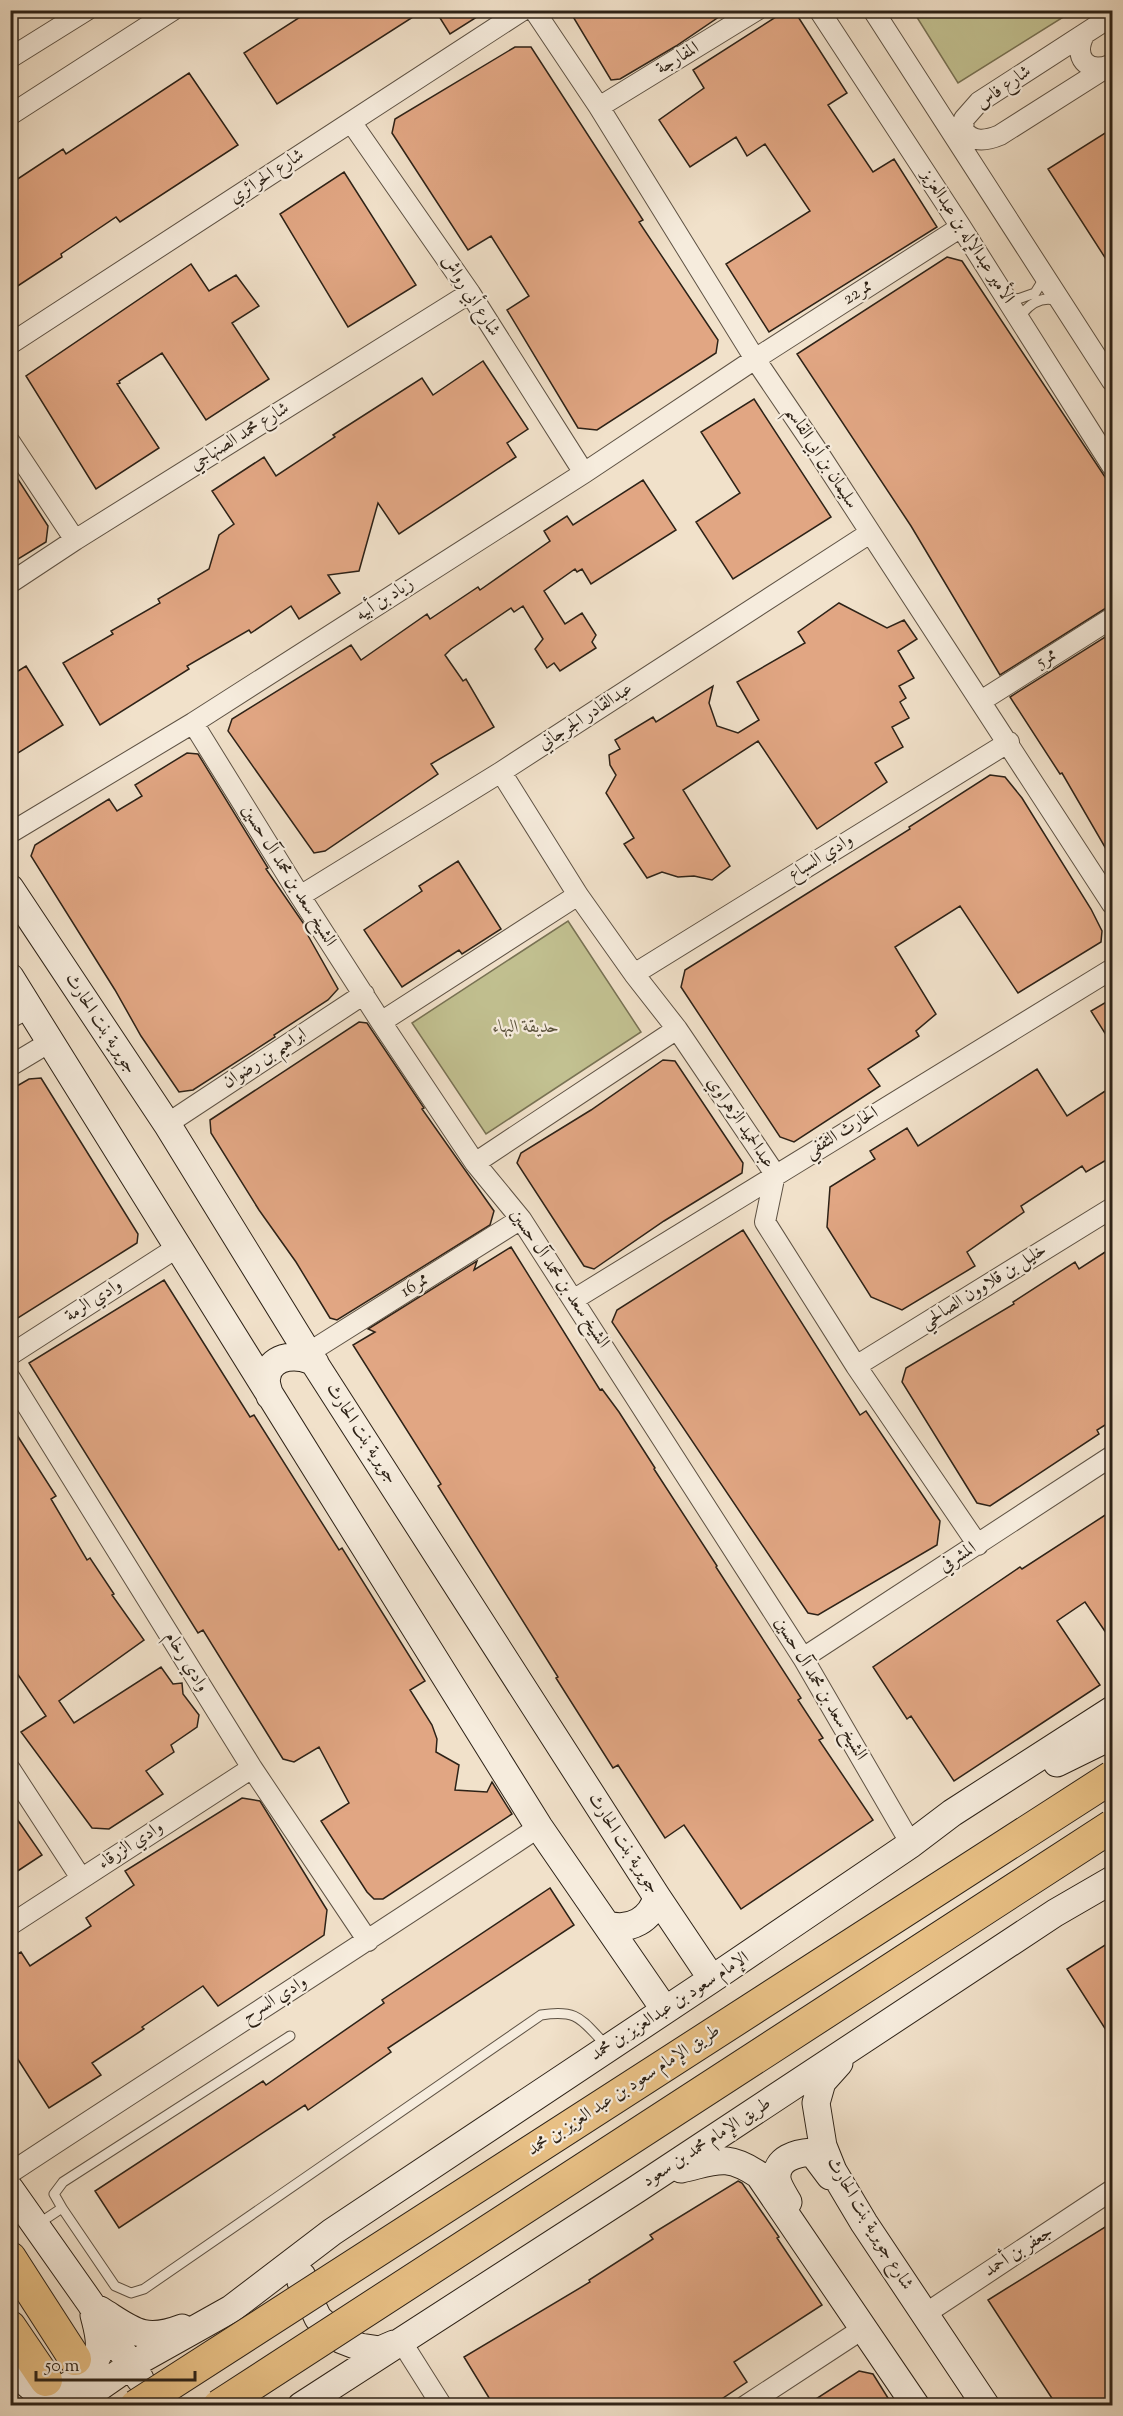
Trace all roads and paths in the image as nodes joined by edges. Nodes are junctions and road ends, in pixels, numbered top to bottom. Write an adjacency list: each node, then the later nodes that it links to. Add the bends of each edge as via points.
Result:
1 (87, 10): 10 (street)
2 (173, 10): 13 (street)
3 (523, 10): 14 (street, شارع الحرائري)
4 (534, 10): 12 (street, سليمان بن أبي القاسم)
5 (757, 10): 12 (street, المفارجة)
6 (819, 10): 15 (street, الأمير عبدالإله بن عبدالعزيز)
7 (873, 10): 16 (street)
8 (1113, 16): 9 (street, شارع فاس)
9 (1084, 35): 11 (street, via 1080,47 1084,62 1099,69); 11 (street, شارع فاس, via 979,102 962,124 966,134 990,140)
10 (10, 58)
11 (1112, 64)
12 (599, 108): 22 (street, سليمان بن أبي القاسم)
13 (10, 115)
14 (351, 122): 17 (street, شارع أبي رواش); 21 (street, شارع الحرائري)
15 (961, 227): 18 (street, الأمير عبدالإله بن عبدالعزيز); 22 (street, ممر22)
16 (1045, 277): 18 (lane, via 1035,293 1018,299); 19 (street)
17 (470, 293): 26 (street, شارع أبي رواش); 28 (street, شارع محمد الصنهاجي)
18 (1004, 296): 20 (street, الأمير عبدالإله بن عبدالعزيز)
19 (1061, 302): 20 (lane, via 1043,299 1035,303 1023,313); 23 (street)
20 (1022, 323): 25 (street, الأمير عبدالإله بن عبدالعزيز)
21 (10, 344)
22 (754, 359): 26 (street, زياد بن أبيه); 27 (street, سليمان بن أبي القاسم)
23 (1113, 381)
24 (10, 442): 28 (street)
25 (1113, 466)
26 (584, 473): 32 (street, زياد بن أبيه)
27 (870, 533): 31 (street, سليمان بن أبي القاسم); 34 (street, عبدالقادر الجرجاني)
28 (75, 540): 29 (street, شارع محمد الصنهاجي)
29 (10, 583)
30 (1113, 618): 31 (street, ممر5)
31 (981, 701): 33 (street, سليمان بن أبي القاسم)
32 (193, 723): 35 (street, زياد بن أبيه); 38 (street, الشيخ سعد بن محمد آل حسين)
33 (1008, 742): 39 (street, سليمان بن أبي القاسم); 41 (street, وادي السباع)
34 (501, 772): 37 (street, عبدالحميد الزهراوي); 38 (street, عبدالقادر الجرجاني)
35 (10, 833)
36 (10, 888): 49 (street, جويرية بنت الحارث)
37 (578, 895): 41 (street, عبدالحميد الزهراوي); 45 (street)
38 (300, 896): 43 (street, الشيخ سعد بن محمد آل حسين)
39 (1113, 904)
40 (1113, 969): 51 (street, الحارث الثقفي)
41 (634, 974): 46 (street, عبدالحميد الزهراوي)
42 (10, 977): 44 (street)
43 (364, 994): 45 (street, الشيخ سعد بن محمد آل حسين); 49 (street, ابراهيم بن رضوان)
44 (20, 1012): 47 (street)
45 (381, 1022): 50 (street, الشيخ سعد بن محمد آل حسين)
46 (677, 1029): 50 (street); 51 (street, عبدالحميد الزهراوي)
47 (50, 1042): 48 (street); 54 (street)
48 (10, 1066)
49 (167, 1124): 56 (street, جويرية بنت الحارث)
50 (475, 1163): 53 (street, الشيخ سعد بن محمد آل حسين)
51 (775, 1174): 55 (street, الحارث الثقفي); 60 (street, عبدالحميد الزهراوي, via 765,1222)
52 (1113, 1208): 60 (street, خليل بن قلاوون الصالحي)
53 (521, 1220): 55 (street, الشيخ سعد بن محمد آل حسين); 59 (street, ممر16)
54 (178, 1247): 57 (street); 58 (street, وادي الرمة)
55 (573, 1300): 65 (street, الشيخ سعد بن محمد آل حسين)
56 (288, 1320): 57 (street, via 282,1343 267,1355 246,1352); 59 (street, جويرية بنت الحارث)
57 (240, 1346): 62 (street)
58 (10, 1355)
59 (312, 1358): 62 (street, via 280,1360 267,1373); 78 (street, جويرية بنت الحارث)
60 (856, 1366): 64 (street, عبدالحميد الزهراوي)
61 (10, 1378): 68 (street, وادي رخام)
62 (270, 1396): 73 (street)
63 (1113, 1456): 64 (street, المشرفي)
64 (978, 1545): 65 (street, المشرفي)
65 (803, 1658): 74 (street, الشيخ سعد بن محمد آل حسين)
66 (1113, 1710): 71 (street, الإمام سعود بن عبدالعزيز بن محمد)
67 (1113, 1736): 71 (street)
68 (252, 1768): 76 (street, وادي الزرقاء); 82 (street, وادي رخام)
69 (10, 1769): 76 (street)
70 (1113, 1777): 111 (main road, طريق الإمام سعود بن عبد العزيز بن محمد, bridge)
71 (952, 1813): 74 (street, الإمام سعود بن عبدالعزيز بن محمد)
72 (1113, 1826): 113 (main road, bridge)
73 (539, 1827): 81 (street); 82 (street, وادي السرح)
74 (911, 1844): 83 (street, الإمام سعود بن عبدالعزيز بن محمد)
75 (1113, 1868): 79 (street)
76 (81, 1878): 80 (street, وادي الزرقاء)
77 (1113, 1880): 79 (street, طريق الإمام محمد بن سعود)
78 (657, 1897): 81 (street, via 654,1908 640,1922 626,1927); 83 (street, جويرية بنت الحارث)
79 (1055, 1913): 86 (street, طريق الإمام محمد بن سعود)
80 (10, 1925)
81 (608, 1925): 84 (street)
82 (368, 1941): 88 (street, وادي السرح)
83 (712, 1979): 84 (street, الإمام سعود بن عبدالعزيز بن محمد)
84 (665, 2010): 87 (street, الإمام سعود بن عبدالعزيز بن محمد)
85 (290, 2036): 92 (lane, via 63,2182 54,2194)
86 (862, 2039): 90 (street, طريق الإمام محمد بن سعود); 93 (street, شارع جويرية بنت الحارث, via 822,2082 816,2103 823,2146 833,2171)
87 (608, 2047): 92 (lane, via 580,2019 564,2012 541,2015 144,2289 131,2293 115,2286); 95 (street, الإمام سعود بن عبدالعزيز بن محمد)
88 (10, 2173)
89 (10, 2189): 94 (street)
90 (637, 2190): 96 (street, via 677,2170 719,2159 741,2163 759,2175); 103 (street, طريق الإمام محمد بن سعود)
91 (1113, 2190): 100 (street, جعفر بن أحمد)
92 (62, 2208): 94 (lane)
93 (864, 2223): 96 (street, via 812,2152 786,2159 778,2169 777,2181); 100 (street, شارع جويرية بنت الحارث)
94 (36, 2225): 98 (street)
95 (332, 2232): 99 (street, الإمام سعود بن عبدالعزيز بن محمد); 103 (street, via 306,2258 301,2282 318,2318 342,2340 360,2347 380,2350)
96 (812, 2251): 102 (street)
97 (10, 2258): 104 (main road)
98 (91, 2304): 99 (street, الإمام سعود بن عبدالعزيز بن محمد, via 142,2334 162,2336); 105 (street); 106 (street, via 99,2352 93,2366 74,2382 51,2394 36,2391)
99 (231, 2309): 105 (street, الإمام سعود بن عبدالعزيز بن محمد)
100 (925, 2314): 118 (street, شارع جويرية بنت الحارث)
101 (10, 2327): 108 (main road)
102 (864, 2328): 116 (street); 117 (street)
103 (401, 2341): 114 (street, طريق الإمام محمد بن سعود); 115 (street)
104 (75, 2359)
105 (131, 2365): 110 (street, الإمام سعود بن عبدالعزيز بن محمد); 112 (street)
106 (10, 2366)
107 (10, 2380): 109 (street)
108 (46, 2380)
109 (27, 2406)
110 (72, 2406)
111 (136, 2406)
112 (158, 2406)
113 (219, 2406)
114 (301, 2406)
115 (442, 2406)
116 (745, 2406)
117 (916, 2406)
118 (986, 2406)

